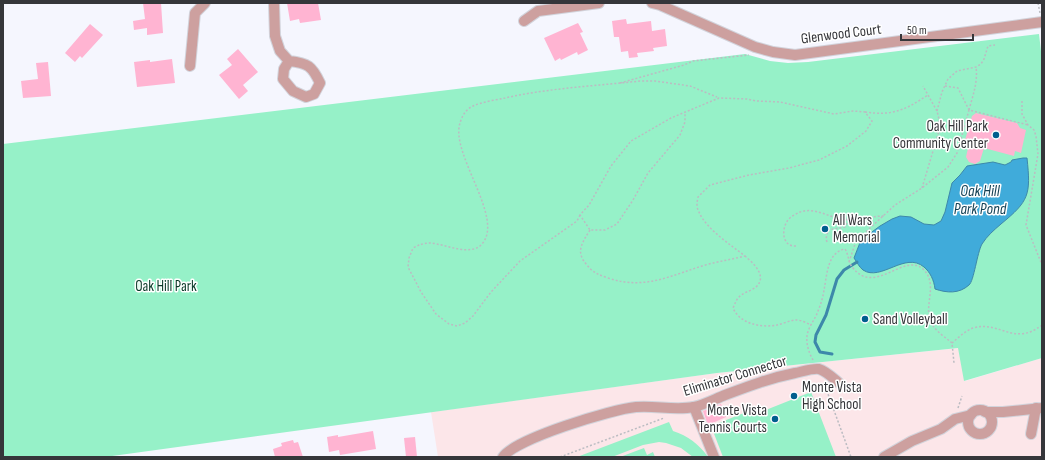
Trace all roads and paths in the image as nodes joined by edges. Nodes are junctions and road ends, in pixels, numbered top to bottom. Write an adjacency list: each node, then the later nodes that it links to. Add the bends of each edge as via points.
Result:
1 (205, 3): 10 (street, via 195,13)
2 (274, 3): 9 (street, via 275,36 280,51)
3 (598, 3): 5 (street, via 538,11)
4 (652, 3): 8 (street, Glenwood Court)
5 (524, 20)
6 (1042, 22): 8 (street, Glenwood Court, via 795,55)
7 (995, 45): 11 (path, via 988,46 984,59)
8 (755, 47): 12 (path, via 750,55 693,61)
9 (289, 61)
10 (190, 66)
11 (976, 67): 14 (path, via 957,71 948,79); 18 (path, via 977,77)
12 (615, 84): 16 (path, via 640,81 673,83 690,86); 24 (path, via 525,94 472,106 460,124 459,135 461,148 488,221 486,236 482,244 468,250 431,243 422,244 413,248 408,267 436,314 449,324 457,326 473,316 520,261 577,221)
13 (923, 86): 15 (path)
14 (945, 86): 18 (path, via 958,88); 19 (path)
15 (928, 94): 19 (path); 20 (path, via 909,107 895,112)
16 (719, 98): 20 (path, via 780,102 834,114); 21 (path)
17 (1022, 102): 22 (path, via 1022,114)
18 (969, 110): 22 (path); 23 (path, via 957,153 948,167)
19 (937, 111): 23 (path, via 939,130)
20 (865, 112): 30 (path, via 872,121 866,131 847,146 819,160 710,185 698,197 699,213 706,224)
21 (685, 113): 24 (path, via 671,118 631,141 611,166 589,205); 27 (path, via 680,135 648,173 617,224 605,230)
22 (1028, 125): 32 (path, via 1034,130 1038,154 1026,225)
23 (922, 188): 25 (path)
24 (580, 215): 27 (path)
25 (884, 216): 26 (path); 31 (path, via 856,241)
26 (848, 220): 28 (path, via 845,227 828,230); 29 (path, via 809,210 800,212 792,216 784,228 787,244)
27 (590, 230): 30 (path, via 580,249 582,260 599,275 620,282 654,282 709,264)
28 (827, 242)
29 (796, 246)
30 (745, 256): 33 (path, via 760,273 760,281 738,298 733,308 736,314 760,326 797,320)
31 (849, 262): 33 (path, via 845,249 835,254 829,266 818,312); 35 (path, via 859,275 866,278 879,277 904,267 914,266 923,269 930,286 930,321)
32 (1042, 265)
33 (811, 325): 37 (path, via 806,338 809,352)
34 (1042, 325): 35 (path, via 1035,331 1025,334 986,327 973,328)
35 (952, 343): 36 (path)
36 (954, 363)
37 (819, 369): 38 (street); 40 (street, Eliminator Connector, via 768,379); 54 (path)
38 (839, 382)
39 (962, 396): 42 (path)
40 (694, 407): 51 (street, Eliminator Connector, via 638,407 610,411 533,438); 53 (street)
41 (1039, 408): 44 (street); 50 (street)
42 (957, 412)
43 (985, 412): 44 (street); 45 (street, via 977,411); 47 (street, via 991,417)
44 (1002, 412): 47 (street)
45 (971, 415): 48 (street, via 955,419); 49 (street)
46 (670, 416): 52 (path)
47 (992, 423): 49 (street, via 987,432 981,434)
48 (948, 424): 49 (street); 55 (street)
49 (969, 427)
50 (1031, 434)
51 (503, 457)
52 (560, 457)
53 (714, 457)
54 (851, 457)
55 (884, 457)

